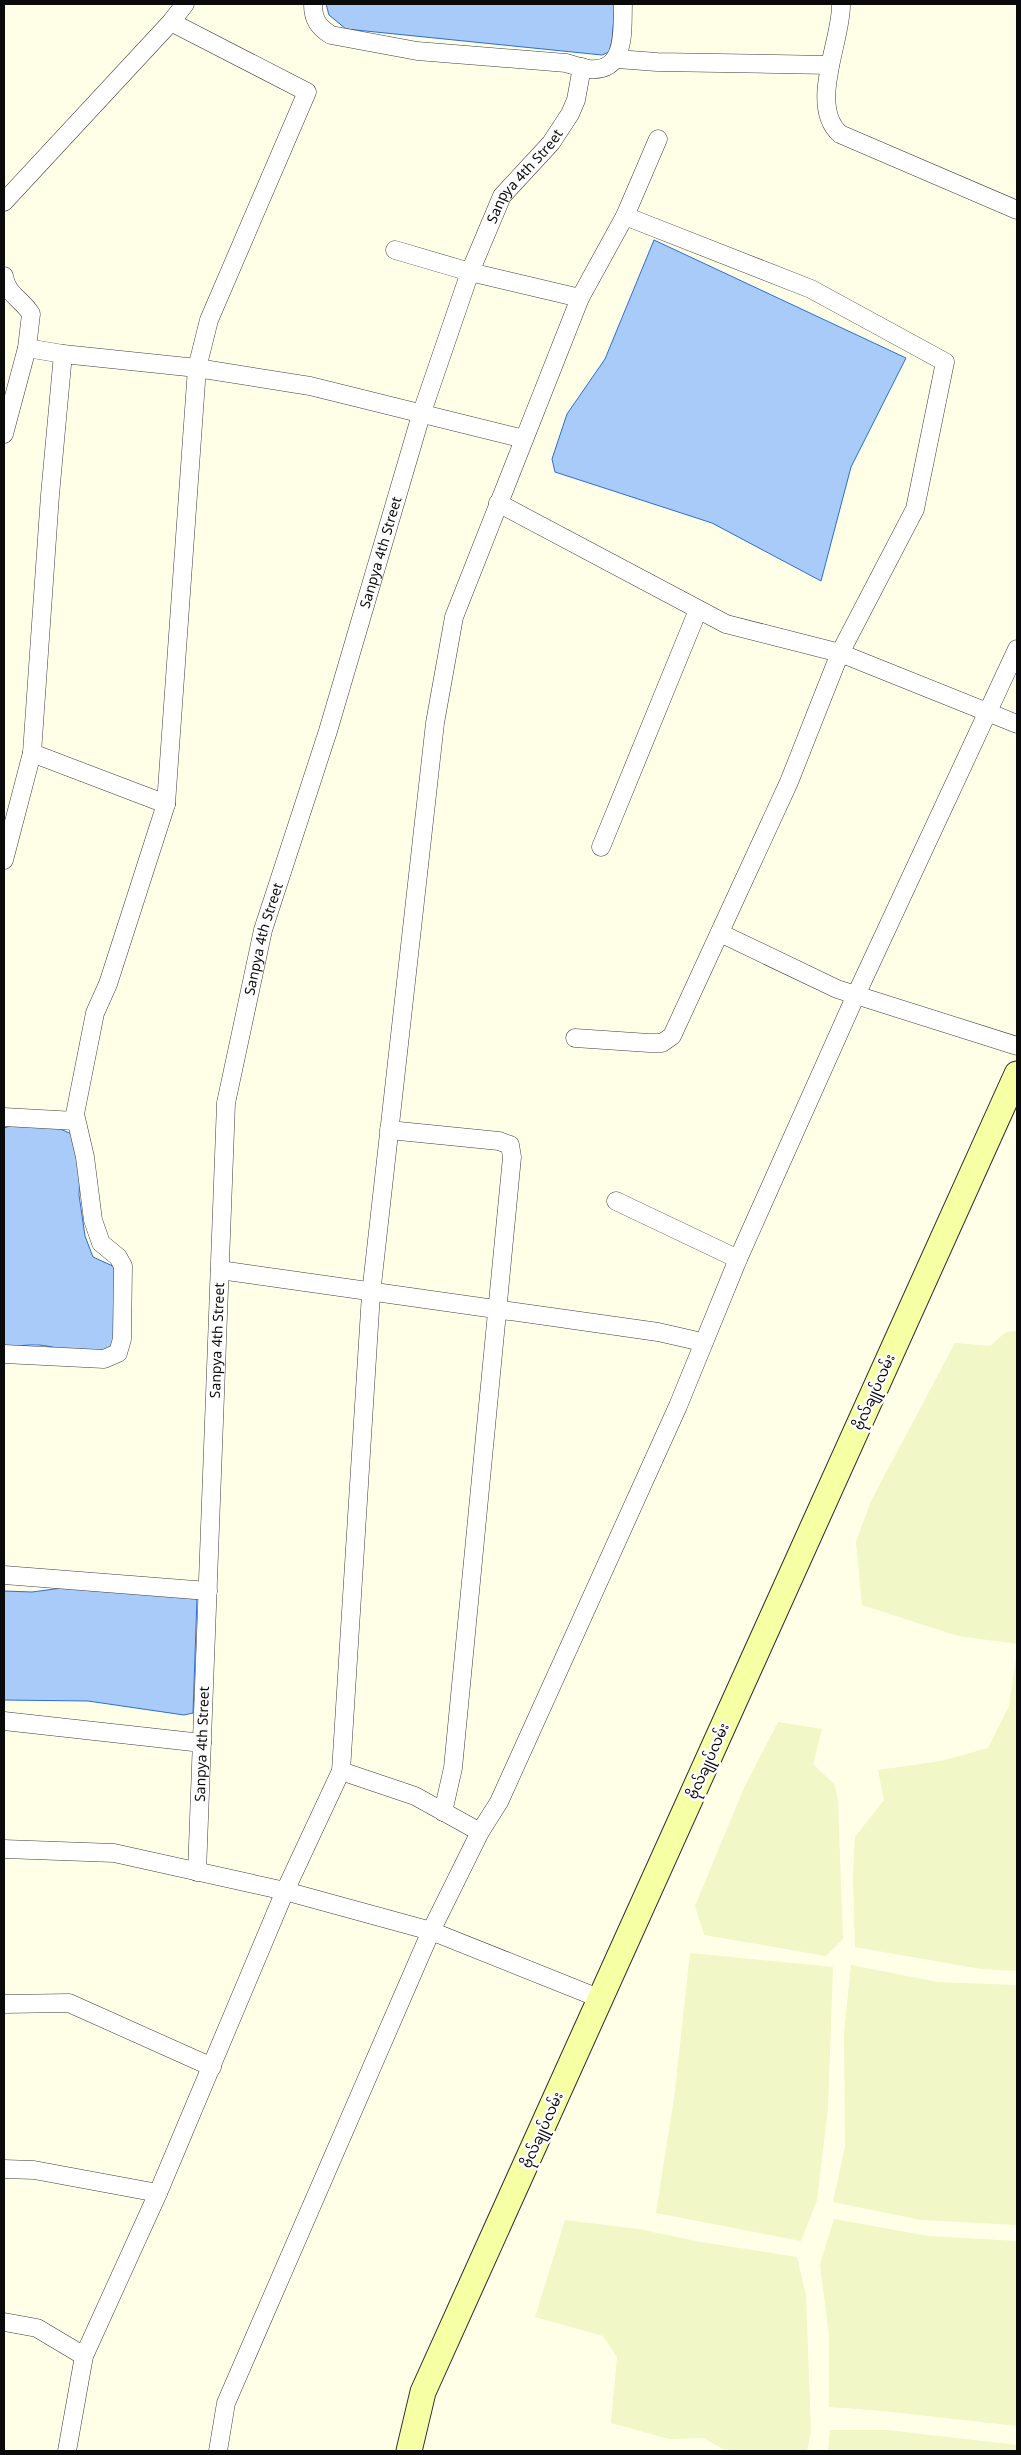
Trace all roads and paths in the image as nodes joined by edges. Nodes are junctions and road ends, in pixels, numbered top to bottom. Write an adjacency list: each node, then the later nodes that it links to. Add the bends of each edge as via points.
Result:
1 (185, 4): 5 (street)
2 (313, 4): 8 (street, via 316,21 331,35 417,51 537,60)
3 (623, 4): 6 (street)
4 (841, 4): 7 (street)
5 (171, 22): 10 (street); 19 (street, via 306,92 209,320)
6 (617, 59): 7 (street, via 665,63); 8 (street, via 610,65)
7 (830, 65): 11 (street, via 827,109 832,126 840,134)
8 (582, 67): 14 (street, Sanpya 4th Street, via 570,114 560,132 502,196)
9 (658, 139): 12 (street)
10 (4, 202)
11 (1017, 210)
12 (625, 216): 16 (street); 26 (street, via 811,289 945,362 915,509)
13 (395, 250): 14 (street)
14 (470, 272): 16 (street); 20 (street, Sanpya 4th Street)
15 (4, 276): 17 (street, via 5,286 31,314)
16 (580, 298): 22 (street)
17 (27, 348): 18 (street); 21 (street)
18 (63, 354): 19 (street); 29 (street)
19 (197, 368): 20 (street, via 310,386); 30 (street)
20 (421, 415): 22 (street); 43 (street, Sanpya 4th Street, via 331,722 263,930 226,1103)
21 (4, 434)
22 (524, 439): 23 (street)
23 (498, 503): 24 (street); 40 (street, via 454,617 435,723)
24 (698, 610): 26 (street, via 726,624); 31 (street)
25 (1017, 649): 27 (street)
26 (840, 653): 27 (street); 33 (street, via 790,782)
27 (989, 712): 28 (street); 34 (street)
28 (1017, 724)
29 (32, 753): 30 (street); 32 (street)
30 (166, 804): 39 (street, via 117,958 95,1014)
31 (601, 847)
32 (4, 860)
33 (720, 932): 34 (street, via 837,989); 35 (street, via 672,1036 662,1043)
34 (856, 995): 36 (street); 42 (street)
35 (575, 1038)
36 (1017, 1046)
37 (1017, 1074): 59 (street, ဗိုလ်ချုပ်လမ်း)
38 (4, 1117): 39 (street)
39 (76, 1121): 47 (street, via 85,1157 93,1220 101,1243 124,1266 122,1339 118,1353 104,1359)
40 (389, 1130): 44 (street); 45 (street, via 499,1141 510,1145 512,1157)
41 (616, 1201): 42 (street)
42 (738, 1259): 46 (street)
43 (220, 1270): 44 (street); 49 (street, Sanpya 4th Street)
44 (372, 1290): 45 (street); 52 (street)
45 (498, 1308): 46 (street, via 658,1332); 53 (street, via 453,1768)
46 (702, 1342): 54 (street, via 678,1406 512,1775)
47 (4, 1354)
48 (4, 1575): 49 (street)
49 (208, 1591): 51 (street, Sanpya 4th Street)
50 (4, 1721): 51 (street)
51 (202, 1743): 56 (street, Sanpya 4th Street)
52 (340, 1771): 53 (street, via 415,1796); 57 (street)
53 (443, 1812): 54 (street)
54 (480, 1832): 58 (street)
55 (4, 1848): 56 (street, via 114,1853)
56 (197, 1872): 57 (street)
57 (286, 1891): 58 (street); 61 (street)
58 (431, 1931): 59 (street); 67 (street, via 226,2403)
59 (601, 1999): 68 (street, ဗိုလ်ချုပ်လမ်း, via 424,2392)
60 (4, 2004): 61 (street, via 69,2003)
61 (212, 2067): 63 (street)
62 (4, 2169): 63 (street, via 34,2170)
63 (158, 2193): 65 (street)
64 (4, 2322): 65 (street, via 37,2328)
65 (84, 2356): 66 (street)
66 (67, 2451)
67 (218, 2451)
68 (409, 2451)

